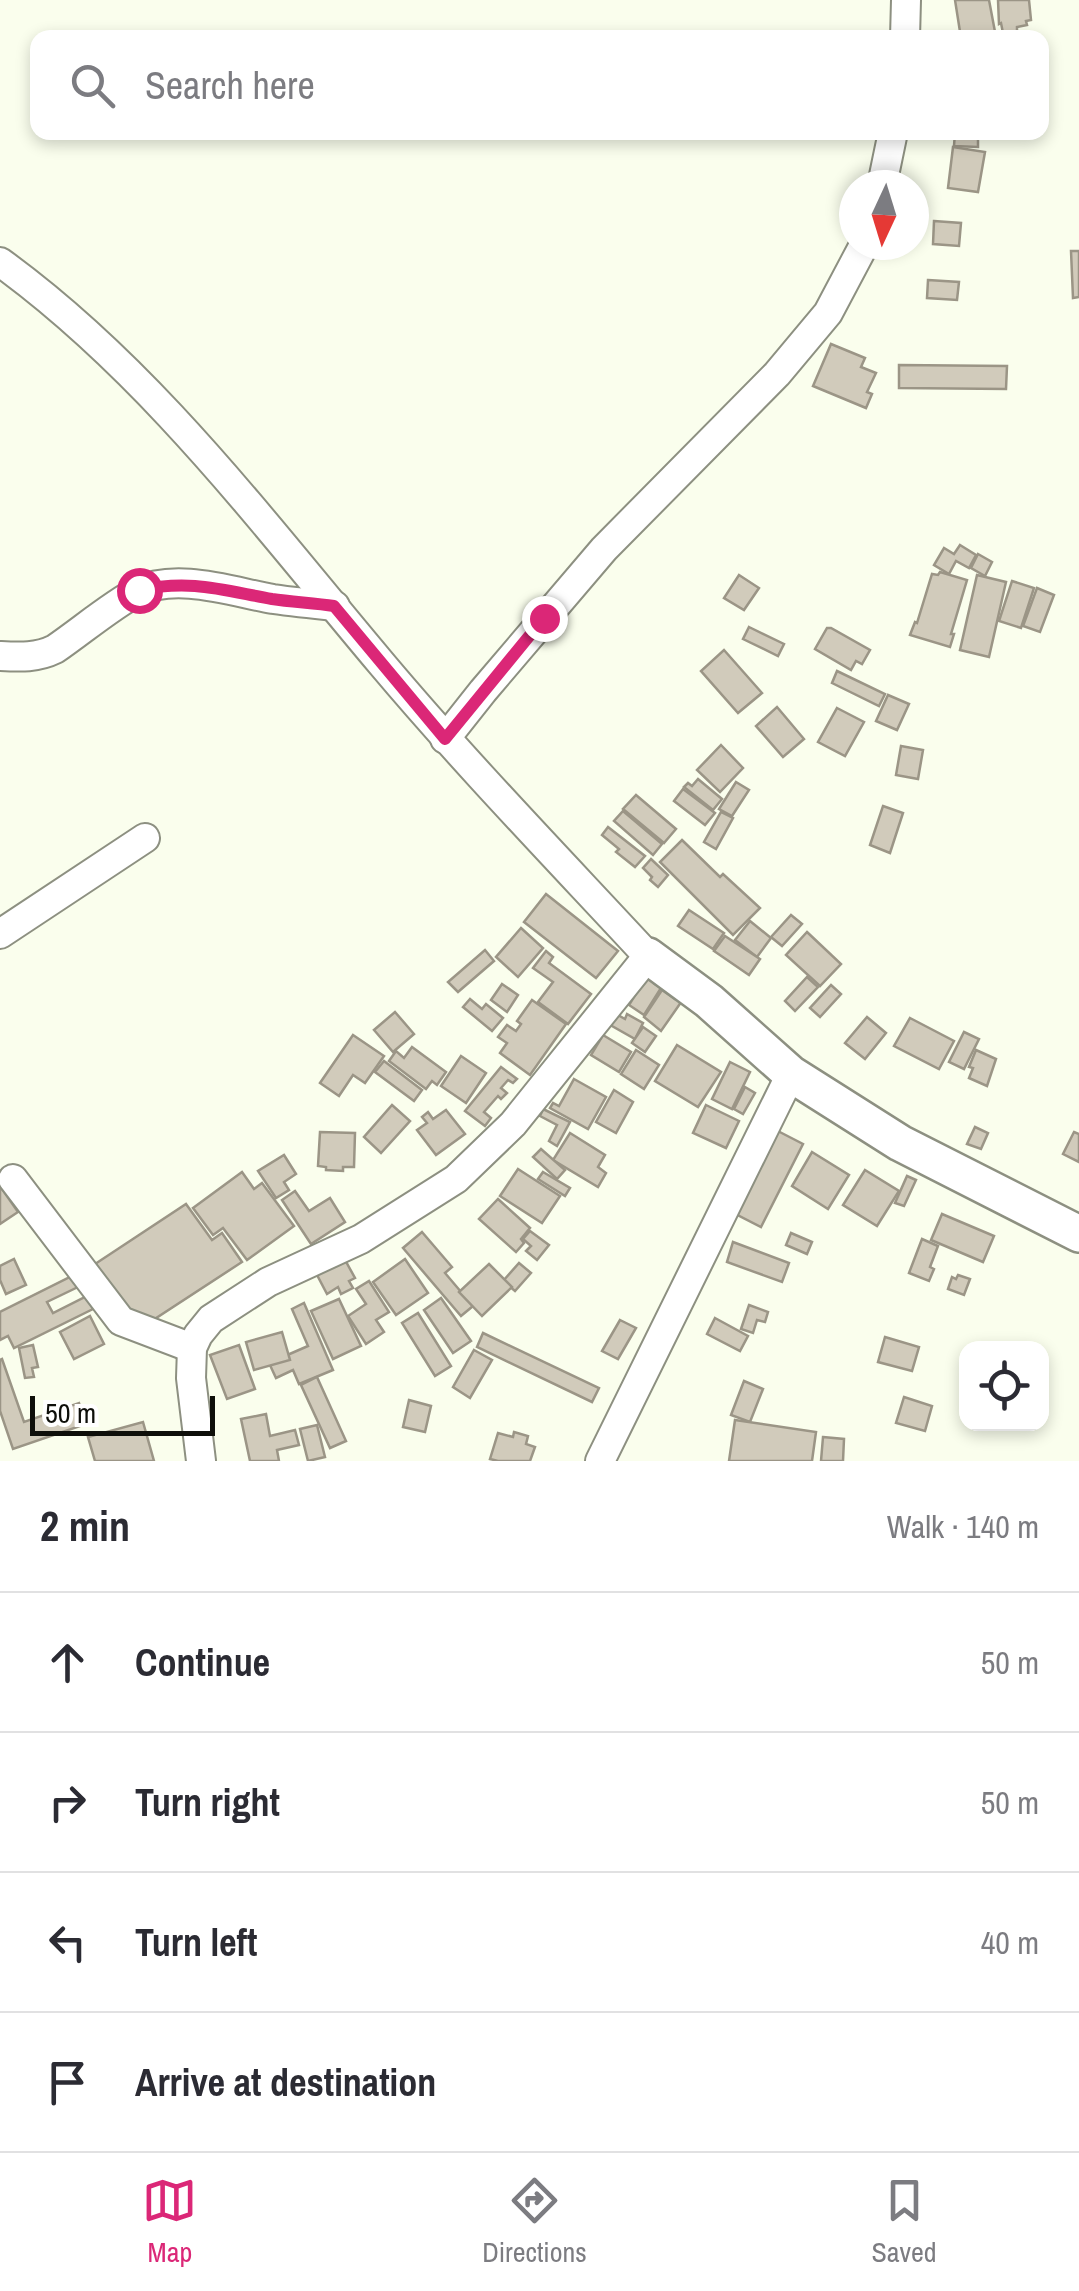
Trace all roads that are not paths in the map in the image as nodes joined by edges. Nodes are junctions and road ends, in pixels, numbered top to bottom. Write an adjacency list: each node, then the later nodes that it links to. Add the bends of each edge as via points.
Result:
1 (906, 0): 2 (street)
2 (905, 30)
3 (892, 140): 4 (street)
4 (885, 170)
5 (856, 260): 9 (street, via 828,313 790,359 604,549)
6 (0, 262): 7 (street, via 132,374)
7 (334, 606): 8 (street, via 162,585 139,590 43,655); 9 (street)
8 (0, 656)
9 (445, 739): 12 (street)
10 (145, 838): 11 (street)
11 (0, 934)
12 (648, 956): 13 (street); 16 (street, via 512,1124 456,1179 361,1239 268,1282 210,1319)
13 (791, 1074): 15 (street, via 900,1142); 18 (street)
14 (13, 1179): 16 (street, via 121,1322)
15 (1079, 1234)
16 (192, 1348): 17 (street)
17 (201, 1461)
18 (600, 1461)

